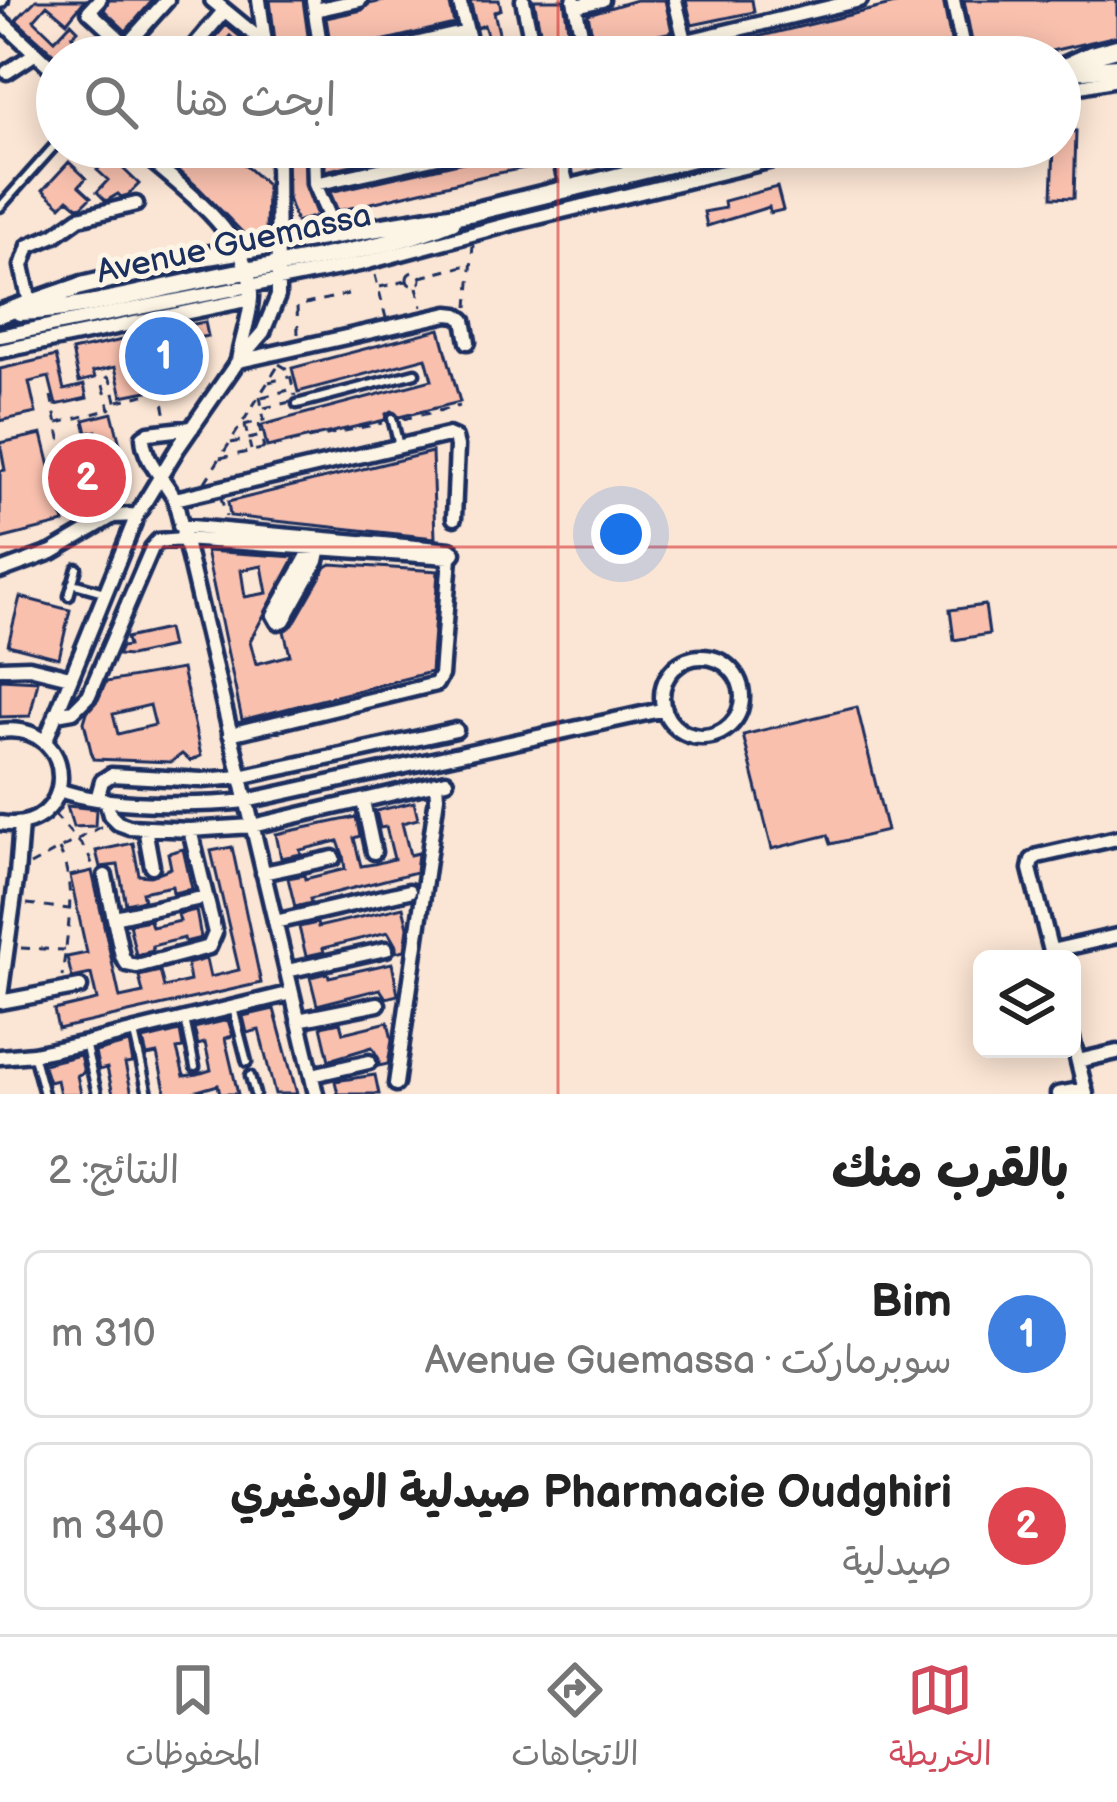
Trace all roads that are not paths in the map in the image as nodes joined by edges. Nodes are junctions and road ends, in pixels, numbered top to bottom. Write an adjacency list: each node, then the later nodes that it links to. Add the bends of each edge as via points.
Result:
1 (99, 0): 18 (street, via 89,11)
2 (167, 0): 19 (street)
3 (212, 0): 15 (street)
4 (259, 0): 22 (street)
5 (360, 0): 13 (street)
6 (460, 0): 17 (street)
7 (523, 0): 26 (street)
8 (602, 0): 12 (street)
9 (675, 0): 28 (street)
10 (860, 0): 14 (street)
11 (952, 0): 30 (street)
12 (575, 3): 27 (street)
13 (314, 5): 23 (street)
14 (814, 6): 29 (street)
15 (224, 10): 20 (street); 21 (street)
16 (0, 20): 32 (street)
17 (467, 32): 24 (street); 25 (street)
18 (115, 36)
19 (135, 36)
20 (202, 36)
21 (251, 36)
22 (265, 36)
23 (319, 36)
24 (450, 36)
25 (468, 36)
26 (531, 36)
27 (582, 36)
28 (684, 36)
29 (727, 36)
30 (960, 36)
31 (1117, 49): 33 (main road)
32 (36, 53): 36 (street)
33 (1081, 60)
34 (1117, 67): 35 (main road)
35 (1081, 70)
36 (7, 72)
37 (1117, 79): 38 (street)
38 (1081, 86)
39 (36, 166): 49 (lane)
40 (159, 168): 54 (street)
41 (277, 168): 53 (street)
42 (315, 168): 47 (street)
43 (388, 168): 47 (street)
44 (562, 168): 48 (street)
45 (645, 168): 48 (main road, Avenue Guemassa)
46 (740, 168): 55 (street, via 372,261)
47 (315, 184): 52 (street)
48 (568, 189): 51 (main road, Avenue Guemassa)
49 (1, 204)
50 (136, 204): 57 (street, via 80,218 29,245 22,266)
51 (474, 212): 52 (main road, Avenue Guemassa); 55 (main road, Avenue Guemassa)
52 (337, 236): 53 (main road, Avenue Guemassa)
53 (279, 244): 54 (main road, Avenue Guemassa); 55 (street)
54 (239, 250): 56 (street); 57 (main road, Avenue Guemassa)
55 (279, 274): 56 (main road, Avenue Guemassa); 62 (street, via 262,332)
56 (249, 286): 58 (main road, Avenue Guemassa); 59 (street); 61 (street); 62 (street)
57 (30, 303): 58 (main road, Avenue Guemassa)
58 (1, 314)
59 (0, 336)
60 (467, 341): 62 (street, via 464,320 452,314)
61 (0, 351)
62 (238, 361): 68 (street)
63 (415, 373): 64 (lane)
64 (383, 381): 65 (lane); 66 (lane)
65 (386, 392)
66 (297, 402)
67 (392, 420): 69 (lane)
68 (192, 428): 70 (street); 70 (street, via 146,434)
69 (398, 446): 71 (street); 73 (street, via 455,438)
70 (158, 478): 71 (street); 72 (street)
71 (175, 499): 74 (street)
72 (137, 515): 77 (street, via 113,516); 79 (street)
73 (454, 518)
74 (182, 532): 75 (street); 75 (street, via 230,530); 84 (street, via 154,544 89,695); 87 (street)
75 (315, 544): 75 (street, via 274,615 276,621 317,562); 87 (street, via 450,557 441,675 436,684)
76 (77, 568): 78 (lane)
77 (0, 571)
78 (72, 583): 79 (lane); 80 (lane)
79 (104, 592): 82 (street)
80 (69, 596)
81 (0, 668): 82 (street)
82 (70, 677): 84 (street)
83 (664, 710): 83 (street, via 686,733 718,733 739,712 739,682 719,661 685,661 666,680); 93 (street)
84 (56, 715): 88 (street)
85 (455, 730): 89 (street)
86 (0, 731): 88 (street)
87 (230, 734): 89 (street)
88 (45, 742): 90 (street, via 59,764)
89 (240, 777): 91 (street, via 111,775 102,781); 93 (street)
90 (59, 790): 91 (street); 95 (street, via 49,808)
91 (102, 800): 93 (street); 97 (street, via 113,820)
92 (363, 800): 96 (street); 100 (street); 135 (street, via 441,782)
93 (246, 801): 96 (street)
94 (0, 823): 95 (street)
95 (21, 824): 104 (street)
96 (252, 826): 98 (street); 105 (street)
97 (145, 828): 98 (street); 102 (street)
98 (190, 830): 108 (street)
99 (1117, 838): 113 (street, via 1032,860)
100 (374, 852)
101 (333, 858): 105 (street)
102 (152, 866)
103 (0, 872): 104 (street)
104 (17, 873): 118 (street)
105 (263, 873): 110 (street)
106 (106, 876): 109 (street)
107 (409, 891): 110 (street)
108 (206, 897): 109 (street); 109 (street, via 215,933 209,947 136,966 122,956)
109 (114, 916)
110 (275, 922): 115 (street)
111 (1117, 936): 114 (street)
112 (386, 949): 115 (street)
113 (1051, 950)
114 (1069, 950)
115 (287, 971): 117 (street)
116 (80, 987): 118 (street)
117 (292, 993): 120 (street); 122 (street)
118 (0, 999)
119 (378, 1004): 122 (street)
120 (233, 1008): 121 (street); 130 (lane)
121 (185, 1019): 123 (street); 132 (lane)
122 (298, 1020): 133 (street)
123 (133, 1032): 124 (street); 139 (lane)
124 (86, 1043): 126 (street); 138 (lane)
125 (1117, 1052): 129 (street)
126 (34, 1054): 127 (street); 137 (lane)
127 (0, 1057)
128 (1077, 1058): 129 (street)
129 (1078, 1061): 136 (street)
130 (247, 1062)
131 (369, 1062): 133 (street)
132 (195, 1066)
133 (311, 1075): 141 (street)
134 (250, 1076): 140 (lane)
135 (396, 1084)
136 (1085, 1091): 142 (street)
137 (44, 1094)
138 (97, 1094)
139 (148, 1094)
140 (255, 1094)
141 (316, 1094)
142 (1058, 1094)

